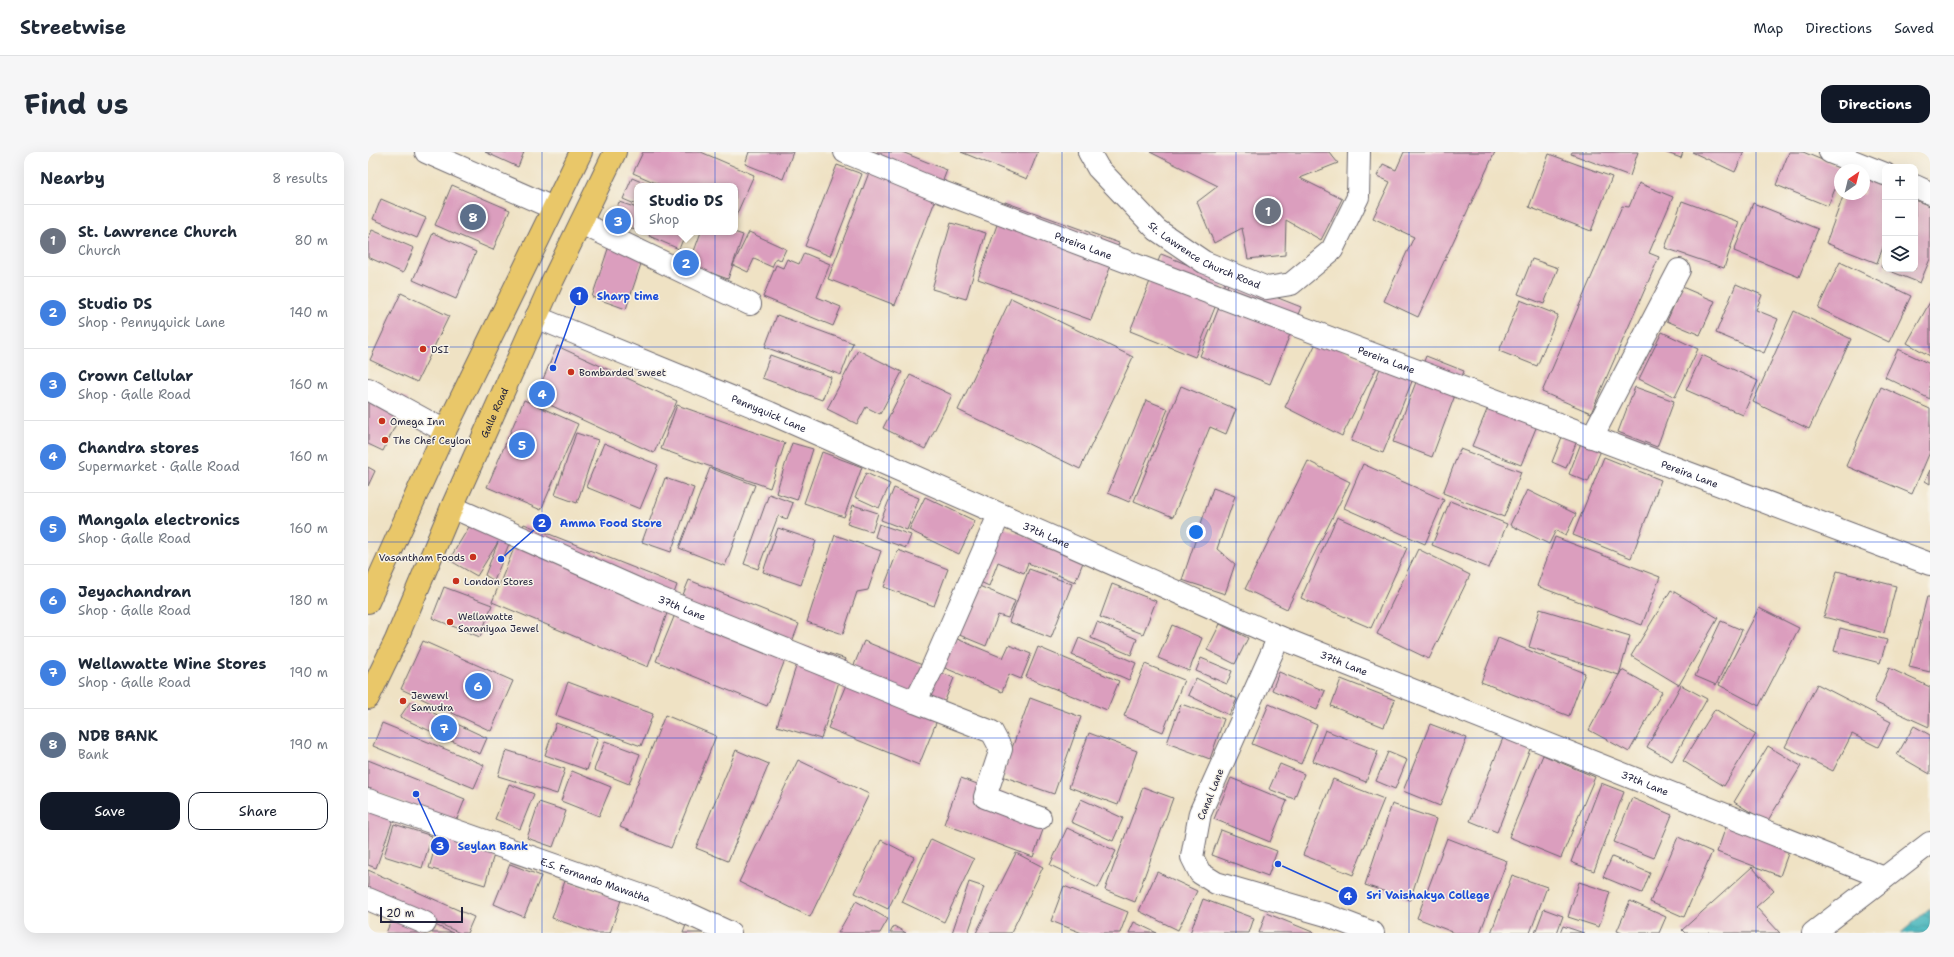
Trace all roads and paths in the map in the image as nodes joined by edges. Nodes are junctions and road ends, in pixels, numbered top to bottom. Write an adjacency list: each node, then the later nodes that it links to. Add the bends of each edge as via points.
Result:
1 (426, 152): 11 (street)
2 (581, 152): 11 (highway)
3 (615, 152): 12 (highway, Galle Road)
4 (845, 152): 18 (street, Pereira Lane)
5 (1089, 152): 6 (street, St. Lawrence Church Road, via 1098,168 1157,230 1204,262 1267,288 1291,284 1332,250 1358,197)
6 (1359, 152)
7 (1830, 152): 8 (street)
8 (1882, 173)
9 (1918, 187): 10 (street)
10 (1930, 192)
11 (553, 208): 17 (highway)
12 (581, 223): 14 (street); 15 (highway, Galle Road)
13 (1678, 270): 18 (street)
14 (750, 304)
15 (536, 317): 19 (highway, Galle Road); 20 (street, Pennyquick Lane, via 770,413)
16 (368, 389): 17 (street)
17 (445, 431): 22 (highway)
18 (1592, 437): 21 (street, Pereira Lane)
19 (452, 507): 24 (highway, Galle Road, via 396,640); 25 (street, 37th Lane, via 644,592)
20 (999, 515): 23 (street, 37th Lane); 25 (street, via 930,674)
21 (1930, 564)
22 (368, 602)
23 (1279, 637): 29 (street, 37th Lane); 33 (street, Canal Lane, via 1200,813 1192,857 1200,873 1216,883 1326,915)
24 (368, 698)
25 (915, 702): 27 (street, 37th Lane, via 992,732 1001,749 985,797)
26 (368, 800): 32 (street, E.S. Fernando Mawatha, via 674,907)
27 (1040, 818)
28 (1930, 844): 29 (street)
29 (1884, 878): 34 (street)
30 (368, 899): 31 (street)
31 (425, 923)
32 (730, 933)
33 (1373, 933)
34 (1813, 933)

